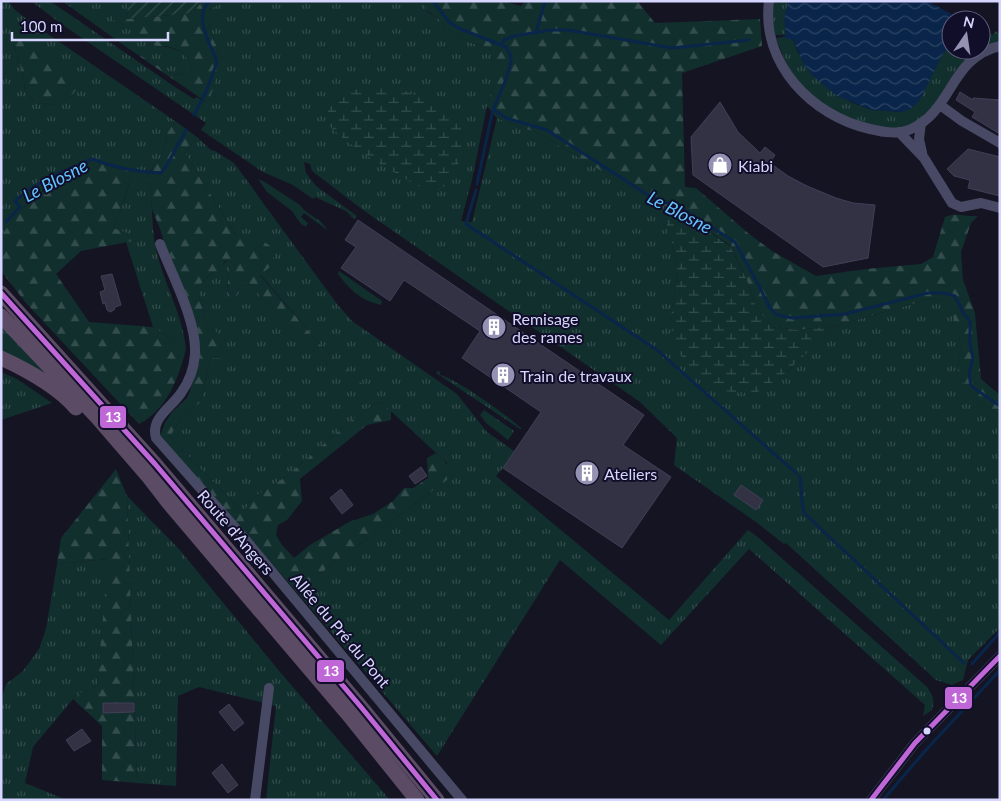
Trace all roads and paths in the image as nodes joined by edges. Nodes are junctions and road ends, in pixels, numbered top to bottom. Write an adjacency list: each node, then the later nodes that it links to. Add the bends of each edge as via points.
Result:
1 (769, 1): 5 (street, via 772,42 787,75 801,92 825,112 841,120 870,129)
2 (1000, 46): 3 (street, via 976,56)
3 (940, 105): 4 (street); 6 (street)
4 (921, 123): 5 (street); 7 (street, via 919,139)
5 (898, 132): 7 (street)
6 (1000, 143)
7 (924, 158): 8 (street, via 952,203 962,207 981,203)
8 (1000, 208)
9 (160, 244): 19 (street, Allée du Pré du Pont, via 187,311 195,344 193,368 180,396 161,414 156,438 239,532)
10 (1, 293): 18 (highway, Route d'Angers, via 155,464)
11 (1, 316): 13 (highway, Route d'Angers, via 97,417)
12 (1, 358): 13 (highway, via 39,379 72,404 149,488)
13 (168, 502): 17 (highway, Route d'Angers, via 352,718)
14 (1000, 656): 20 (street, via 915,743)
15 (269, 688): 16 (street)
16 (255, 800)
17 (417, 800)
18 (437, 800)
19 (462, 800)
20 (871, 800)

